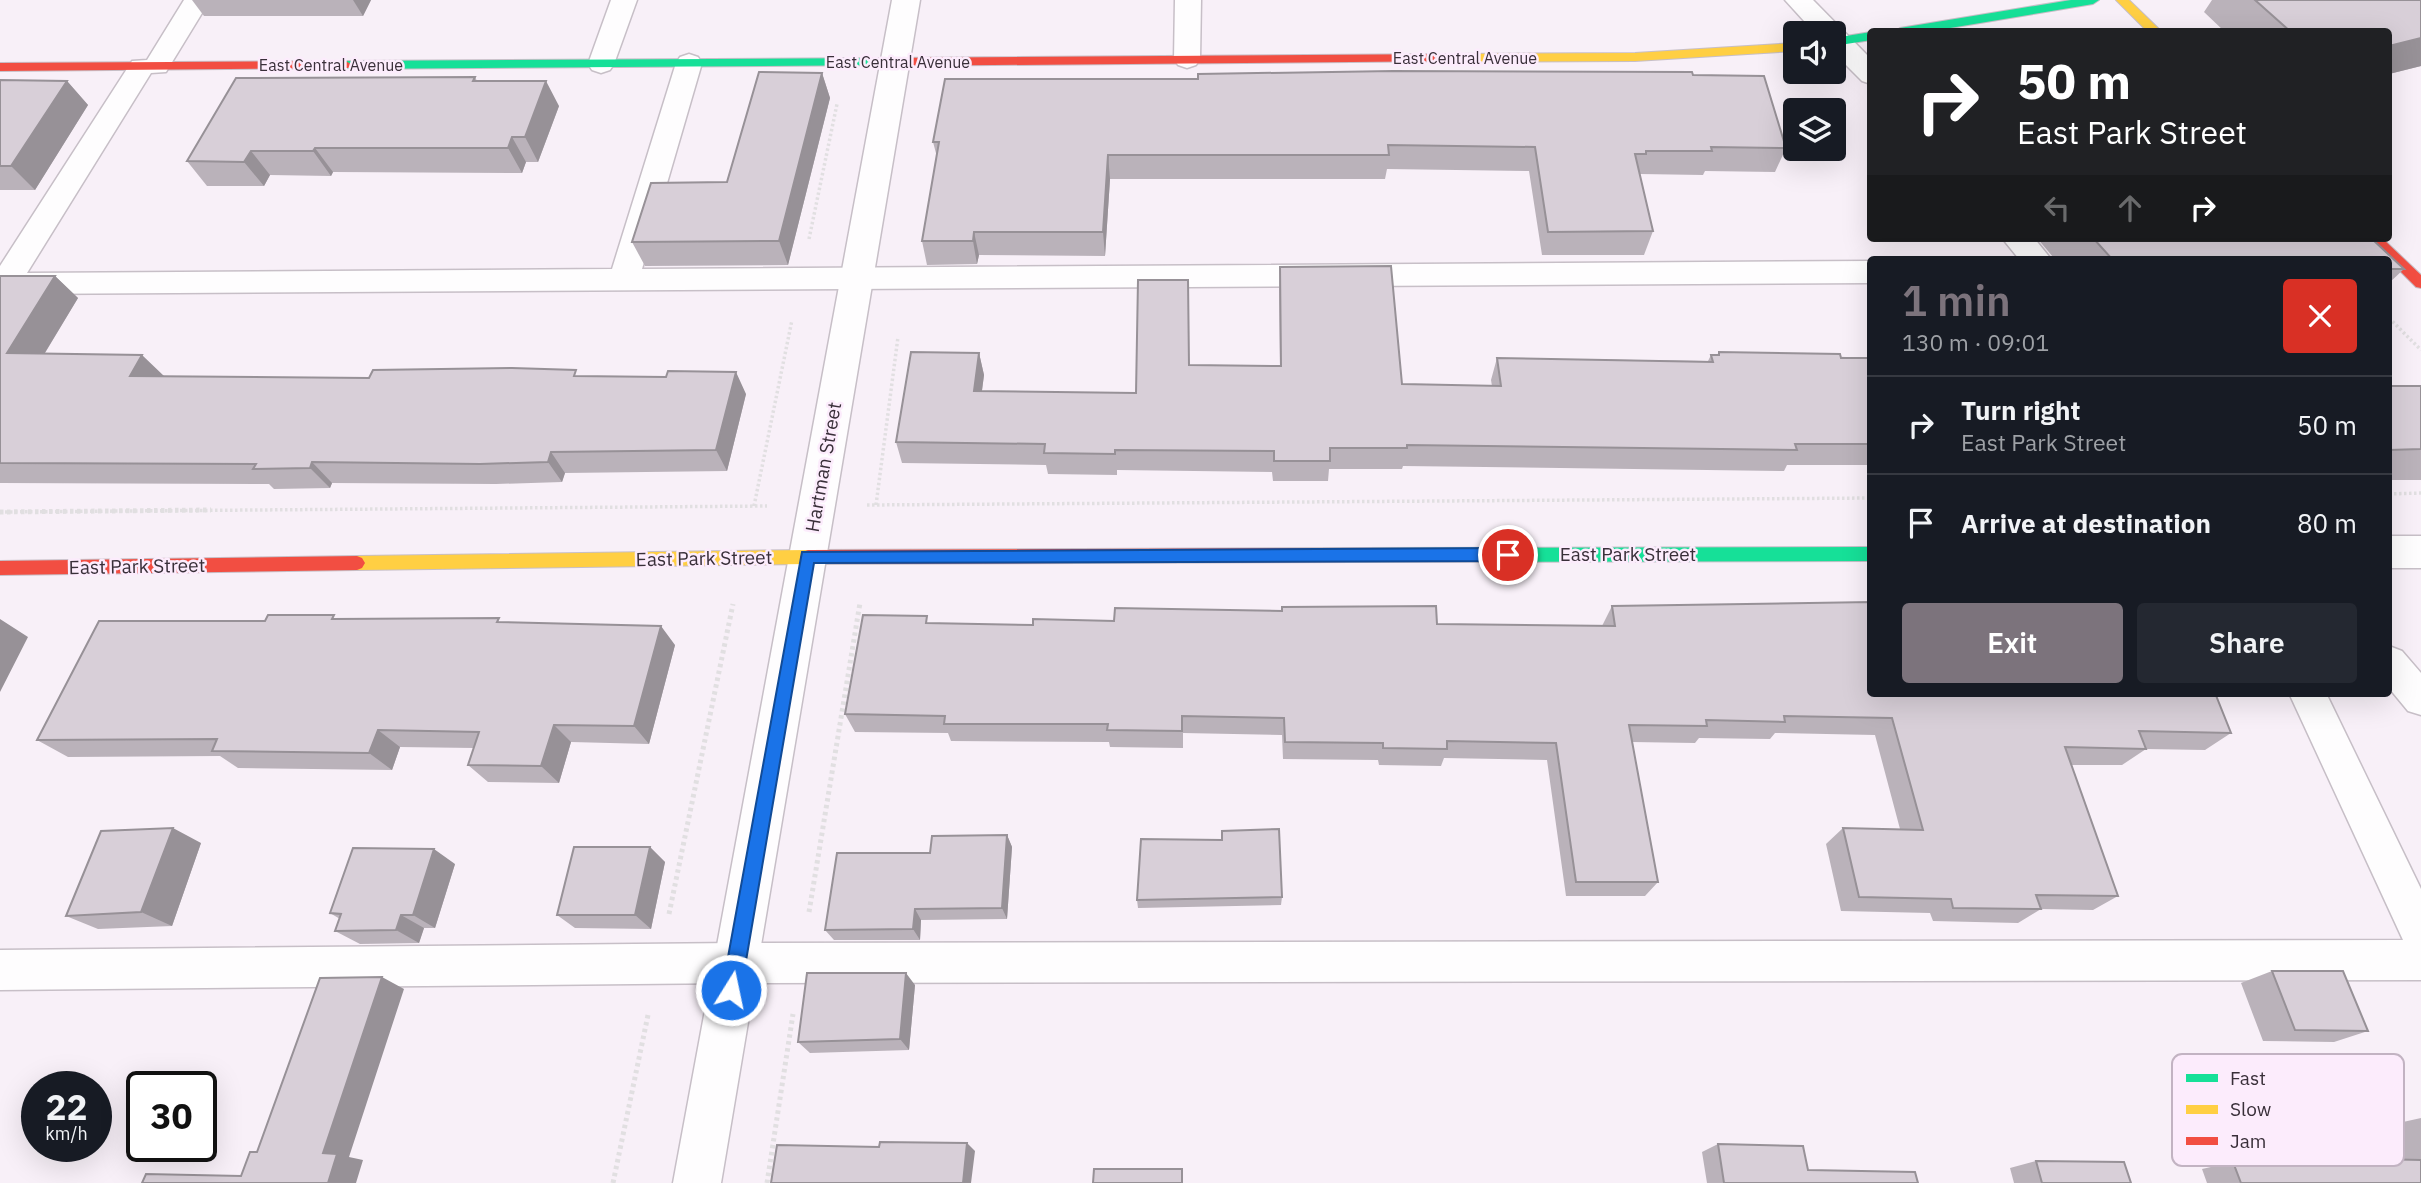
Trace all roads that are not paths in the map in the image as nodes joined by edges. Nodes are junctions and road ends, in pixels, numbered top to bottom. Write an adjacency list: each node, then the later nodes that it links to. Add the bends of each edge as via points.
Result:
1 (197, 0): 21 (lane)
2 (624, 0): 19 (lane)
3 (906, 0): 17 (street, Hartman Street)
4 (1188, 0): 15 (lane)
5 (1798, 0): 8 (lane)
6 (2093, 0): 9 (street)
7 (2122, 0): 10 (street)
8 (1818, 21)
9 (1924, 28)
10 (2152, 28)
11 (1867, 38): 13 (street)
12 (1783, 48): 14 (street, East Central Avenue)
13 (1846, 51)
14 (1601, 57): 15 (street, East Central Avenue); 16 (street)
15 (1187, 60): 17 (street, East Central Avenue)
16 (1783, 60)
17 (895, 61): 18 (street, East Central Avenue); 26 (street, Hartman Street)
18 (689, 63): 19 (street, East Central Avenue); 27 (lane)
19 (601, 64): 21 (street, East Central Avenue)
20 (0, 67): 21 (street, East Central Avenue)
21 (149, 67): 29 (lane)
22 (2021, 242): 24 (lane)
23 (2378, 242): 28 (street)
24 (2033, 256)
25 (1867, 272): 26 (lane)
26 (856, 280): 27 (lane); 33 (street, Hartman Street)
27 (622, 281): 29 (lane)
28 (2421, 283)
29 (2, 288)
30 (2392, 552): 31 (street)
31 (2421, 552)
32 (1867, 554): 33 (street, East Park Street)
33 (808, 557): 34 (street, East Park Street); 40 (street, Hartman Street)
34 (0, 568)
35 (2392, 665): 37 (lane)
36 (2309, 697): 38 (lane)
37 (2421, 699)
38 (2421, 933)
39 (2421, 960): 40 (lane)
40 (736, 962): 41 (lane); 42 (street, Hartman Street)
41 (0, 970)
42 (697, 1183)

